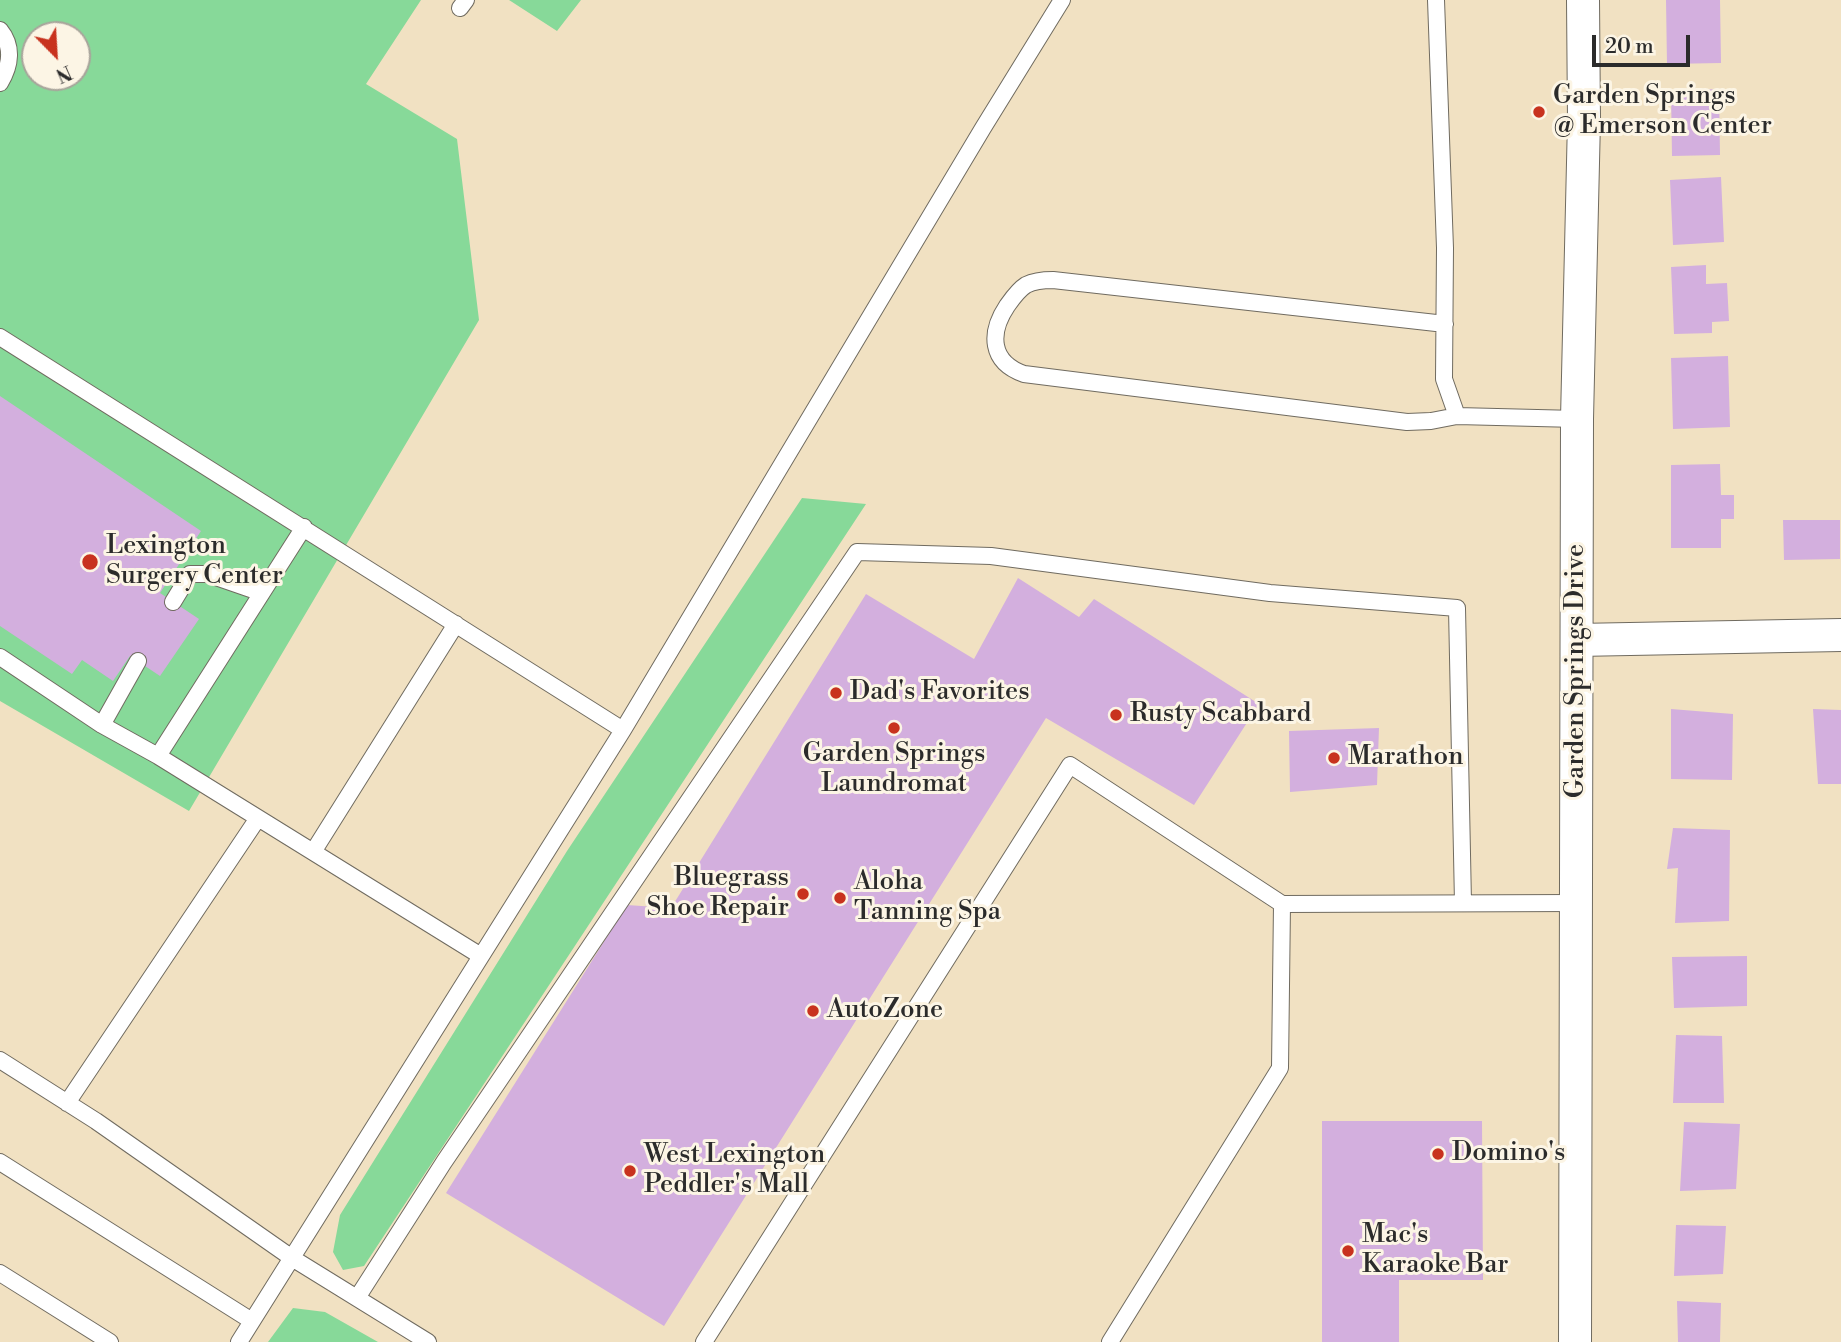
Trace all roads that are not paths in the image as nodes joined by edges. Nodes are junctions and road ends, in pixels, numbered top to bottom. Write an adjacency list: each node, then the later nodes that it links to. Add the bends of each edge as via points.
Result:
1 (1062, 0): 19 (lane)
2 (1436, 0): 6 (lane)
3 (1583, 0): 9 (street, Garden Springs Drive)
4 (0, 30): 5 (lane, via 9,43 10,57)
5 (0, 83)
6 (1445, 324): 8 (lane, via 1444,379); 8 (lane, via 1040,280 1015,295 994,334 1004,361 1024,374 1407,422)
7 (0, 337): 10 (lane)
8 (1457, 415): 9 (lane)
9 (1577, 419): 15 (street, Garden Springs Drive)
10 (304, 527): 11 (lane); 13 (lane)
11 (262, 593): 12 (lane, via 206,574 190,574); 20 (lane)
12 (173, 602)
13 (456, 624): 19 (lane); 22 (lane)
14 (1841, 635): 15 (street)
15 (1577, 640): 23 (street, Garden Springs Drive)
16 (0, 657): 18 (lane)
17 (138, 661): 18 (lane)
18 (102, 725): 20 (lane)
19 (623, 730): 26 (lane)
20 (158, 756): 21 (lane)
21 (258, 818): 22 (lane); 28 (lane)
22 (313, 852): 26 (lane)
23 (1576, 903): 25 (lane); 39 (street, Garden Springs Drive)
24 (1282, 904): 25 (lane); 37 (lane, via 1070,765); 38 (lane, via 1280,1068)
25 (1463, 904): 32 (lane, via 1457,608 1270,593 991,556 857,552)
26 (481, 956): 30 (lane)
27 (0, 1060): 28 (lane)
28 (67, 1103): 30 (lane)
29 (0, 1162): 33 (lane)
30 (292, 1258): 32 (lane); 33 (lane)
31 (0, 1273): 34 (lane)
32 (357, 1298): 36 (lane)
33 (252, 1321): 35 (lane)
34 (110, 1342)
35 (239, 1342)
36 (428, 1342)
37 (704, 1342)
38 (1110, 1342)
39 (1575, 1342)

